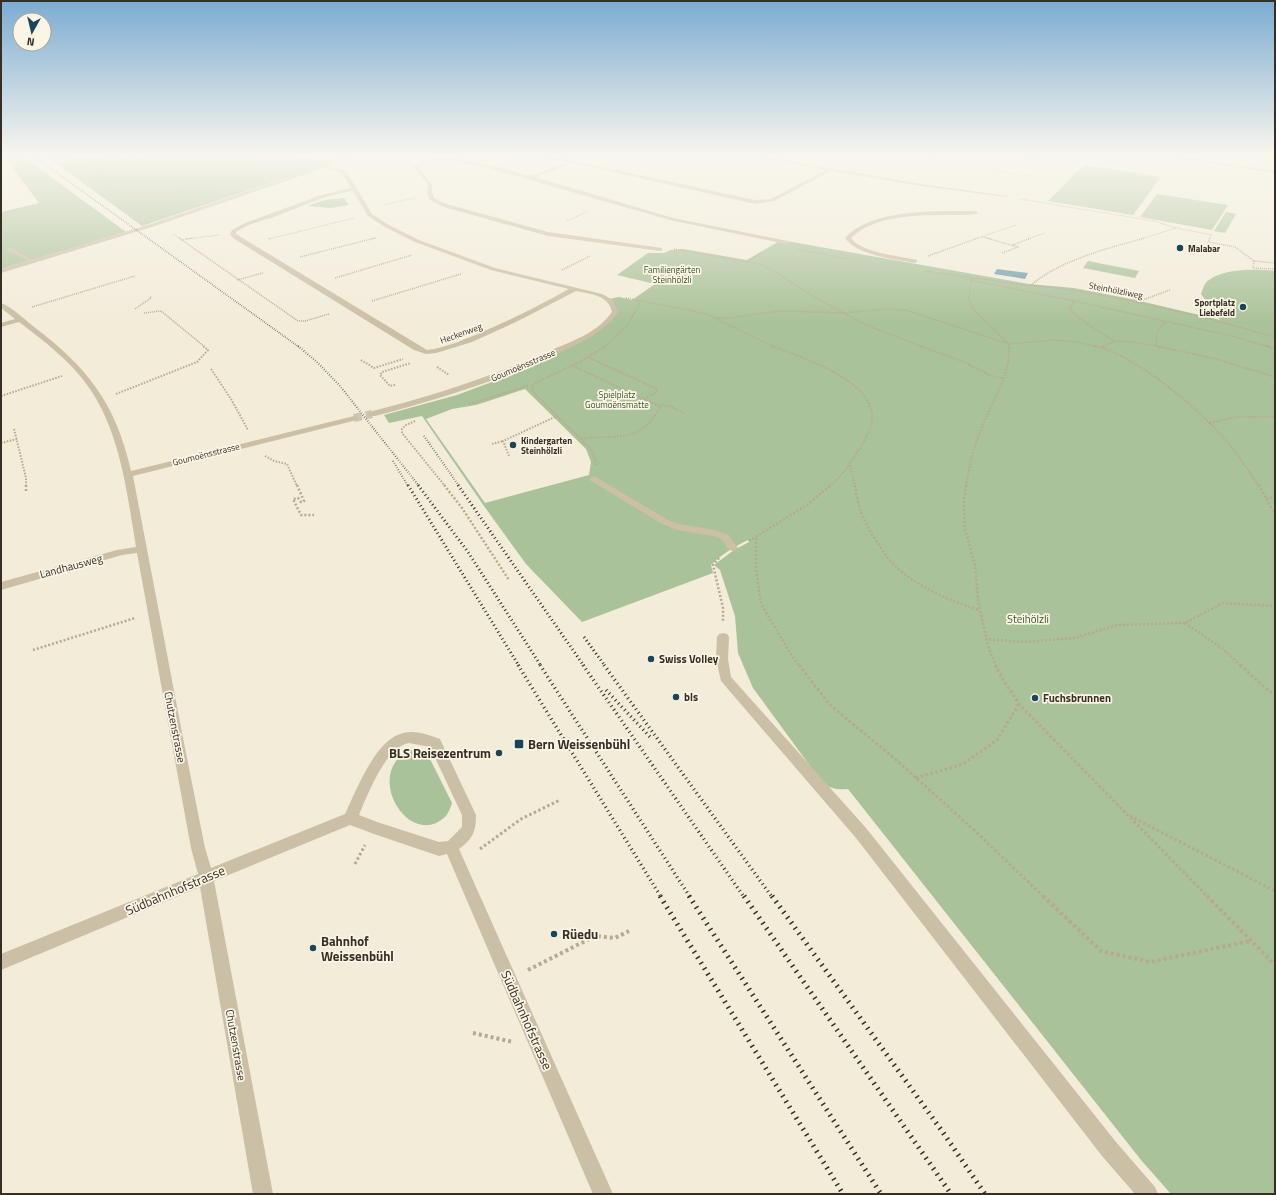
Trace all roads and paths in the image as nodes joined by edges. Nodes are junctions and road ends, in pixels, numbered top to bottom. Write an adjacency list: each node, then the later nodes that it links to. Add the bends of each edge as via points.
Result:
1 (11, 211): 9 (path)
2 (129, 211): 14 (path, via 142,222)
3 (195, 211): 14 (street)
4 (284, 211): 18 (street, via 244,226)
5 (368, 211): 47 (street, via 387,226 417,241 493,269)
6 (463, 211): 26 (street, via 548,234)
7 (644, 211): 24 (street, via 672,219)
8 (1097, 211): 16 (path, via 1154,220)
9 (1, 213)
10 (585, 213): 12 (path)
11 (975, 213): 32 (street, via 920,214 894,218 870,224 848,238 853,244 870,251)
12 (580, 215)
13 (353, 218): 22 (path)
14 (153, 225): 34 (street)
15 (1016, 225): 21 (path)
16 (1176, 228): 33 (path, via 1212,235 1208,242 1235,247); 46 (path, via 1102,249 1043,275)
17 (168, 232): 23 (path)
18 (234, 233): 23 (path); 36 (street, via 235,237)
19 (1045, 233): 25 (path)
20 (382, 236): 31 (path)
21 (982, 236): 25 (path); 32 (path)
22 (269, 239)
23 (180, 240): 45 (path)
24 (786, 242)
25 (1013, 246): 28 (path, via 1018,247)
26 (660, 249): 60 (path, via 681,249 764,266)
27 (9, 250): 34 (street)
28 (1002, 253)
29 (415, 254): 43 (path)
30 (593, 254): 39 (path)
31 (300, 258)
32 (915, 261)
33 (1254, 261): 35 (path); 37 (path, via 1253,268)
34 (34, 262): 38 (street)
35 (1275, 263)
36 (286, 267): 45 (path); 56 (street)
37 (1275, 270)
38 (1, 271)
39 (559, 271)
40 (465, 273): 53 (path)
41 (951, 275): 44 (path, Steinhölzliweg)
42 (134, 276): 57 (path)
43 (334, 278)
44 (970, 279): 46 (path, Steinhölzliweg); 52 (path); 67 (path, via 969,299 973,308)
45 (236, 280): 56 (path, via 298,322)
46 (1031, 285): 54 (path, Steinhölzliweg)
47 (575, 289): 50 (street); 71 (street, Heckenweg, via 489,332 440,350)
48 (1170, 290): 54 (path)
49 (150, 296): 58 (path, via 149,300)
50 (608, 298): 51 (path); 88 (street, Goumoënsstrasse, via 614,305 615,312 610,321 535,362 484,382)
51 (638, 301): 61 (path, via 689,309); 72 (path, via 639,305 629,324 618,336)
52 (1074, 301): 63 (path); 66 (path, via 1070,309 1078,319)
53 (368, 302)
54 (1137, 302): 65 (path, Steinhölzliweg)
55 (1, 305): 62 (street, Chutzenstrasse)
56 (351, 307): 71 (street)
57 (29, 308)
58 (135, 309)
59 (144, 313): 82 (path, via 161,311 208,350 197,362)
60 (844, 313): 61 (path, via 779,311); 67 (path, via 885,309 906,310); 79 (path, via 889,335 938,352 994,377)
61 (717, 318): 102 (path, via 760,341 839,375 858,388 871,408 872,423)
62 (20, 320): 64 (street); 103 (street, Chutzenstrasse, via 57,348 91,386 109,416)
63 (1165, 321): 68 (path, via 1157,331); 70 (path)
64 (1, 325)
65 (1275, 337)
66 (1114, 342): 68 (path); 69 (path)
67 (1009, 344): 69 (path, via 1053,340); 79 (path, via 1009,364)
68 (1156, 346): 78 (path, via 1216,359)
69 (1103, 348): 93 (path, via 1121,355 1165,384)
70 (1275, 349)
71 (424, 351): 73 (path, via 374,368)
72 (589, 357): 75 (path); 84 (path, via 657,389 658,392)
73 (361, 360)
74 (414, 362): 80 (path, via 382,372 380,375 390,386)
75 (572, 366): 81 (path, via 538,381); 84 (path)
76 (210, 369): 98 (path, via 236,405)
77 (68, 374): 83 (path)
78 (1275, 377)
79 (1003, 378): 116 (path, via 978,435 964,498 968,542 977,575)
80 (395, 385)
81 (532, 387): 85 (path, via 526,385); 89 (path, via 535,394)
82 (112, 395)
83 (1, 396)
84 (644, 399): 86 (path)
85 (464, 405)
86 (661, 406): 87 (path, via 669,406); 96 (path, via 650,424 638,433 624,437 595,436)
87 (684, 413)
88 (372, 414)
89 (557, 416): 96 (path); 97 (path)
90 (1275, 417): 93 (path, via 1237,417)
91 (354, 418): 98 (street, Goumoënsstrasse)
92 (419, 419): 113 (path, via 406,425 402,433 462,508)
93 (1210, 423): 106 (path, via 1229,444)
94 (14, 428): 95 (path)
95 (17, 438): 99 (path); 105 (path, via 26,478)
96 (581, 439): 104 (path, via 591,449 596,461)
97 (503, 440): 100 (path); 101 (path)
98 (256, 442): 103 (street, Goumoënsstrasse); 108 (path, via 262,454 287,464 304,502 298,498 293,499 300,515)
99 (1, 443)
100 (492, 444)
101 (509, 456)
102 (850, 465): 110 (path, via 834,485); 116 (path, via 862,516 893,564 921,585 953,601)
103 (129, 474): 112 (street, Chutzenstrasse)
104 (594, 479): 111 (street, via 665,522 677,527 715,533 725,537)
105 (26, 493)
106 (1266, 498): 107 (path); 109 (path)
107 (1275, 498)
108 (314, 515)
109 (1275, 515)
110 (756, 538): 111 (path); 124 (path, via 756,570 761,604 792,656 830,705)
111 (733, 548): 119 (path, via 712,565 723,608)
112 (141, 549): 114 (street, Landhausweg, via 121,552); 130 (street, Chutzenstrasse, via 198,848)
113 (509, 580)
114 (1, 586)
115 (1275, 606): 118 (path, via 1222,603)
116 (979, 610): 120 (path)
117 (137, 617): 121 (path)
118 (1185, 623): 120 (path, via 1117,625 1075,638 1023,642); 122 (path, via 1223,648)
119 (723, 637): 141 (street, via 722,659 725,678 861,833 1109,1149)
120 (985, 639): 123 (path, via 995,667)
121 (33, 650)
122 (1275, 694)
123 (1019, 704): 124 (path, via 997,740 963,764); 126 (path)
124 (916, 778): 133 (path, via 1101,951 1150,962)
125 (560, 800): 129 (path, via 521,818)
126 (1128, 814): 131 (path); 133 (path)
127 (350, 818): 128 (street, via 431,847); 128 (street, via 388,749 395,742 405,738 427,740 435,744 469,814 469,828); 130 (street, Südbahnhofstrasse)
128 (451, 847): 129 (street, Südbahnhofstrasse)
129 (459, 864): 136 (street, Südbahnhofstrasse)
130 (206, 877): 134 (street, Südbahnhofstrasse); 139 (street, Chutzenstrasse)
131 (1275, 891)
132 (630, 931): 136 (path, via 615,938 595,936)
133 (1250, 940): 135 (path)
134 (1, 962)
135 (1275, 965)
136 (509, 979): 138 (street, Südbahnhofstrasse)
137 (472, 1033): 138 (path)
138 (540, 1048): 140 (street, Südbahnhofstrasse)
139 (263, 1194)
140 (603, 1194)
141 (1148, 1194)

